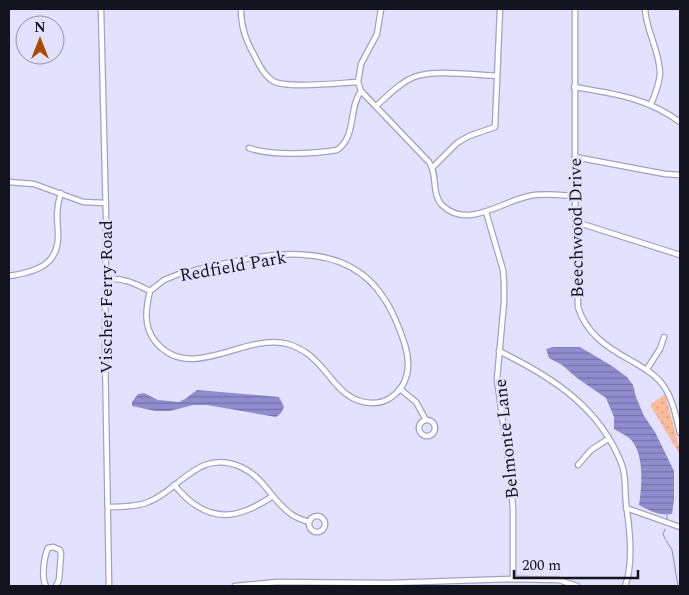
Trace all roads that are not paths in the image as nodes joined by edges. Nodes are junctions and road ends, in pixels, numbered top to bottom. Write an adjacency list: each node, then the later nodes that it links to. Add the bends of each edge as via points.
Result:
1 (101, 9): 21 (street, Vischer Ferry Road)
2 (242, 9): 8 (street, via 241,24 246,40 265,74 274,81 287,84)
3 (381, 9): 8 (street, via 377,34 361,64)
4 (500, 9): 7 (street)
5 (575, 9): 9 (street, Beechwood Drive)
6 (645, 9): 11 (street, via 660,73)
7 (497, 76): 12 (street, via 425,74 398,86); 16 (street, via 495,127 457,142)
8 (358, 82): 10 (street)
9 (574, 87): 11 (street, via 615,93); 15 (street, Beechwood Drive)
10 (361, 91): 12 (street); 14 (street, via 356,100 349,136 337,150 274,153)
11 (651, 104): 13 (street)
12 (376, 106): 16 (street)
13 (680, 122)
14 (249, 148)
15 (575, 157): 17 (street); 20 (street, Beechwood Drive)
16 (432, 166): 22 (street, via 437,196 443,206 460,214)
17 (680, 175)
18 (9, 182): 19 (street, via 34,184)
19 (62, 194): 21 (street, via 83,202); 25 (street, via 56,209 58,235 54,256 38,270)
20 (575, 196): 22 (street, via 526,196); 23 (street, Beechwood Drive)
21 (105, 203): 26 (street, Vischer Ferry Road)
22 (486, 212): 29 (street, Belmonte Lane, via 504,276)
23 (576, 222): 24 (street); 30 (street, Beechwood Drive, via 576,295 583,321 598,339)
24 (680, 255)
25 (9, 276)
26 (106, 279): 27 (street, via 128,281); 38 (street, Vischer Ferry Road)
27 (150, 291): 31 (street, via 146,316 150,333 157,344 172,355 190,359 279,342 309,355 356,401 385,401); 31 (street, Redfield Park, via 179,274 274,255 335,259 357,270 385,299 408,354 406,379)
28 (664, 337): 30 (street)
29 (499, 351): 34 (street, via 534,368 570,393 584,406); 42 (street, Belmonte Lane, via 498,392 513,509)
30 (647, 369): 33 (street, Beechwood Drive, via 670,396)
31 (400, 389): 32 (street, via 416,402)
32 (426, 420)
33 (680, 433)
34 (608, 439): 35 (street); 39 (street, via 622,466)
35 (578, 465)
36 (174, 485): 37 (street, via 192,503 216,514 240,513); 37 (street, via 193,470 206,465 230,464 260,478); 38 (street, via 145,504)
37 (273, 496): 40 (street, via 292,515)
38 (108, 507): 46 (street, Vischer Ferry Road)
39 (626, 508): 41 (street); 49 (street, via 629,572)
40 (309, 522)
41 (680, 527)
42 (513, 579): 43 (street); 48 (street, via 559,580)
43 (389, 584): 47 (street, via 277,582)
44 (46, 586): 45 (street, via 46,553 53,547 61,554)
45 (56, 586)
46 (109, 586)
47 (235, 586)
48 (577, 586)
49 (625, 586)

